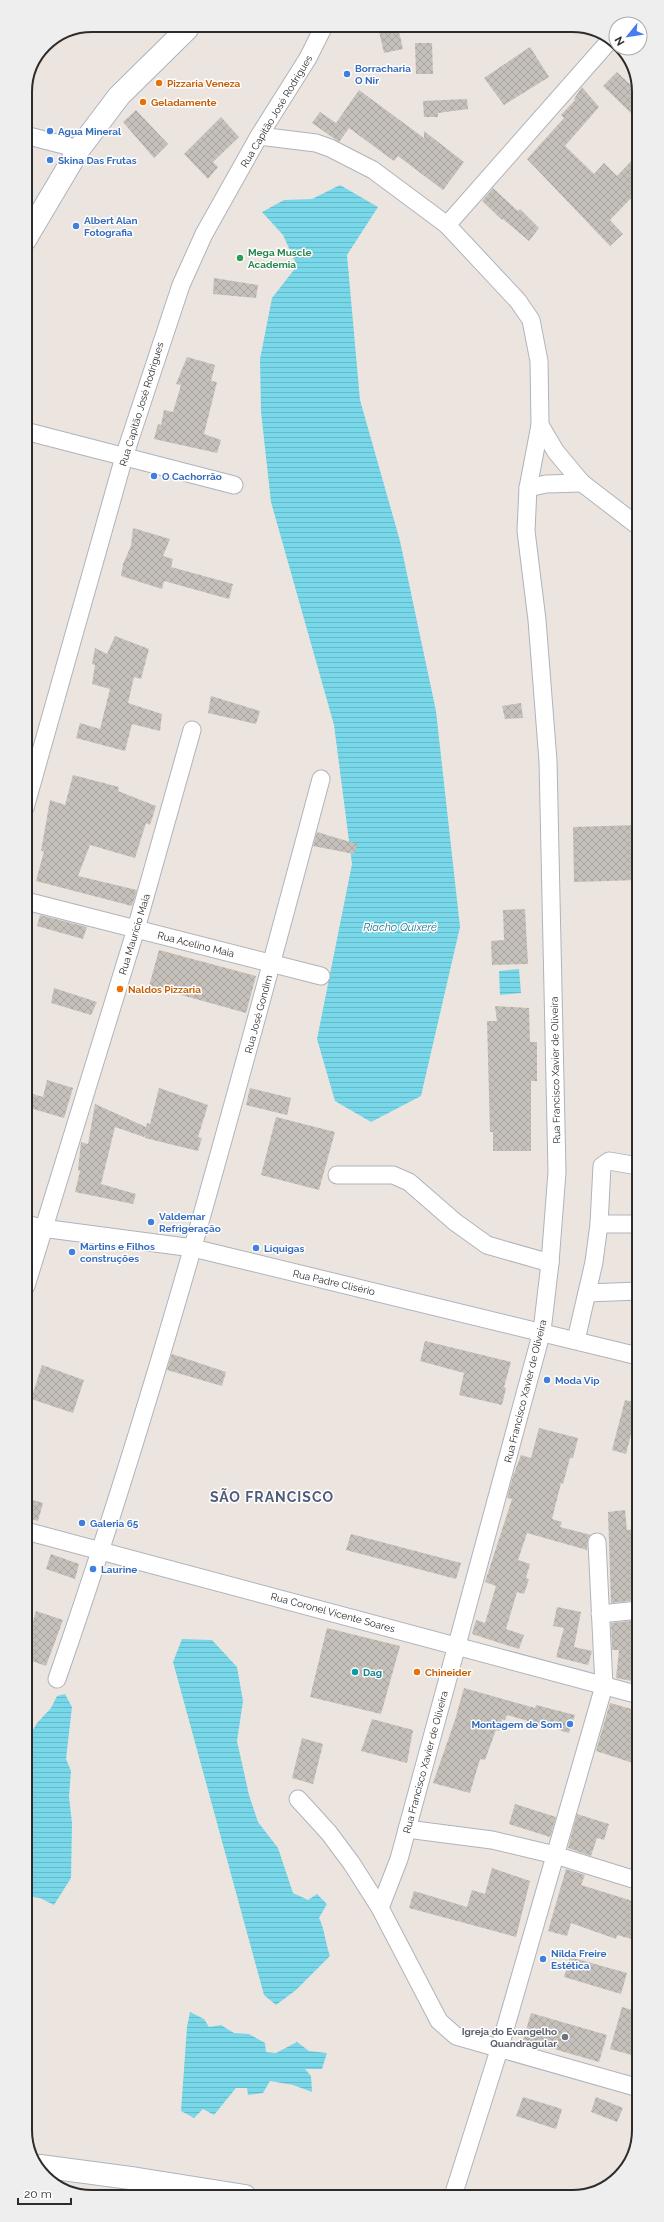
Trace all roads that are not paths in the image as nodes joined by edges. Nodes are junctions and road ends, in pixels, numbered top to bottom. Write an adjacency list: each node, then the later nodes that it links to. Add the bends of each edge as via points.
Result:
1 (184, 32): 6 (main road, via 119,96)
2 (321, 32): 4 (street, Rua Capitão José Rodrigues, via 308,58)
3 (606, 43): 7 (street)
4 (259, 136): 7 (street, Rua Francisco Xavier de Oliveira, via 316,143 330,148 373,170); 11 (street, Rua Capitão José Rodrigues, via 204,234 181,285)
5 (32, 137): 6 (street)
6 (79, 148): 8 (main road)
7 (447, 225): 9 (street, Rua Francisco Xavier de Oliveira, via 518,301 531,320 539,361)
8 (32, 228)
9 (540, 425): 12 (street, via 564,464); 14 (street, Rua Francisco Xavier de Oliveira)
10 (32, 433): 11 (street)
11 (124, 458): 13 (street); 18 (street, Rua Capitão José Rodrigues)
12 (582, 483): 14 (street, via 546,484); 15 (street)
13 (234, 485)
14 (528, 488): 30 (street, Rua Francisco Xavier de Oliveira, via 526,531 537,620 548,761 557,1172)
15 (632, 521)
16 (192, 730): 20 (street, Rua Maurício Maia)
17 (321, 779): 21 (street, Rua José Gondim)
18 (32, 787)
19 (32, 903): 20 (street, Rua Acelino Maia)
20 (136, 929): 21 (street, Rua Acelino Maia); 28 (street, Rua Maurício Maia)
21 (272, 964): 22 (street, Rua Acelino Maia); 29 (street, Rua José Gondim)
22 (321, 976)
23 (632, 1165): 25 (street, via 609,1161 602,1166)
24 (337, 1175): 30 (street, via 393,1175 409,1182 455,1222 487,1244)
25 (599, 1224): 26 (street); 33 (street)
26 (632, 1224)
27 (32, 1226): 28 (street, Rua Padre Clisério)
28 (42, 1228): 29 (street, Rua Padre Clisério); 31 (street, Rua Maurício Maia)
29 (193, 1248): 34 (street, Rua Padre Clisério); 39 (street, Rua José Gondim)
30 (550, 1263): 34 (street, Rua Francisco Xavier de Oliveira)
31 (32, 1264)
32 (632, 1291): 33 (street)
33 (587, 1292): 35 (street)
34 (542, 1331): 35 (street, Rua Padre Clisério); 42 (street, Rua Francisco Xavier de Oliveira)
35 (576, 1340): 36 (street, Rua Padre Clisério)
36 (632, 1354)
37 (32, 1533): 39 (street, Rua Coronel Vicente Soares)
38 (597, 1542): 41 (street)
39 (101, 1551): 42 (street, Rua Coronel Vicente Soares); 43 (street, Rua José Gondim)
40 (632, 1611): 41 (street)
41 (600, 1614): 44 (street)
42 (457, 1645): 44 (street, Rua Coronel Vicente Soares); 47 (street, Rua Francisco Xavier de Oliveira)
43 (57, 1679)
44 (604, 1686): 45 (street, Rua Coronel Vicente Soares); 48 (street)
45 (632, 1693)
46 (298, 1799): 50 (street, via 329,1833)
47 (407, 1829): 48 (street, via 492,1840); 50 (street, Rua Francisco Xavier de Oliveira, via 399,1859)
48 (555, 1855): 49 (street); 51 (street)
49 (632, 1879)
50 (380, 1908): 51 (street, via 439,2021 456,2036)
51 (499, 2050): 52 (street); 55 (street)
52 (632, 2086)
53 (44, 2166): 54 (main road)
54 (207, 2190)
55 (455, 2190)

